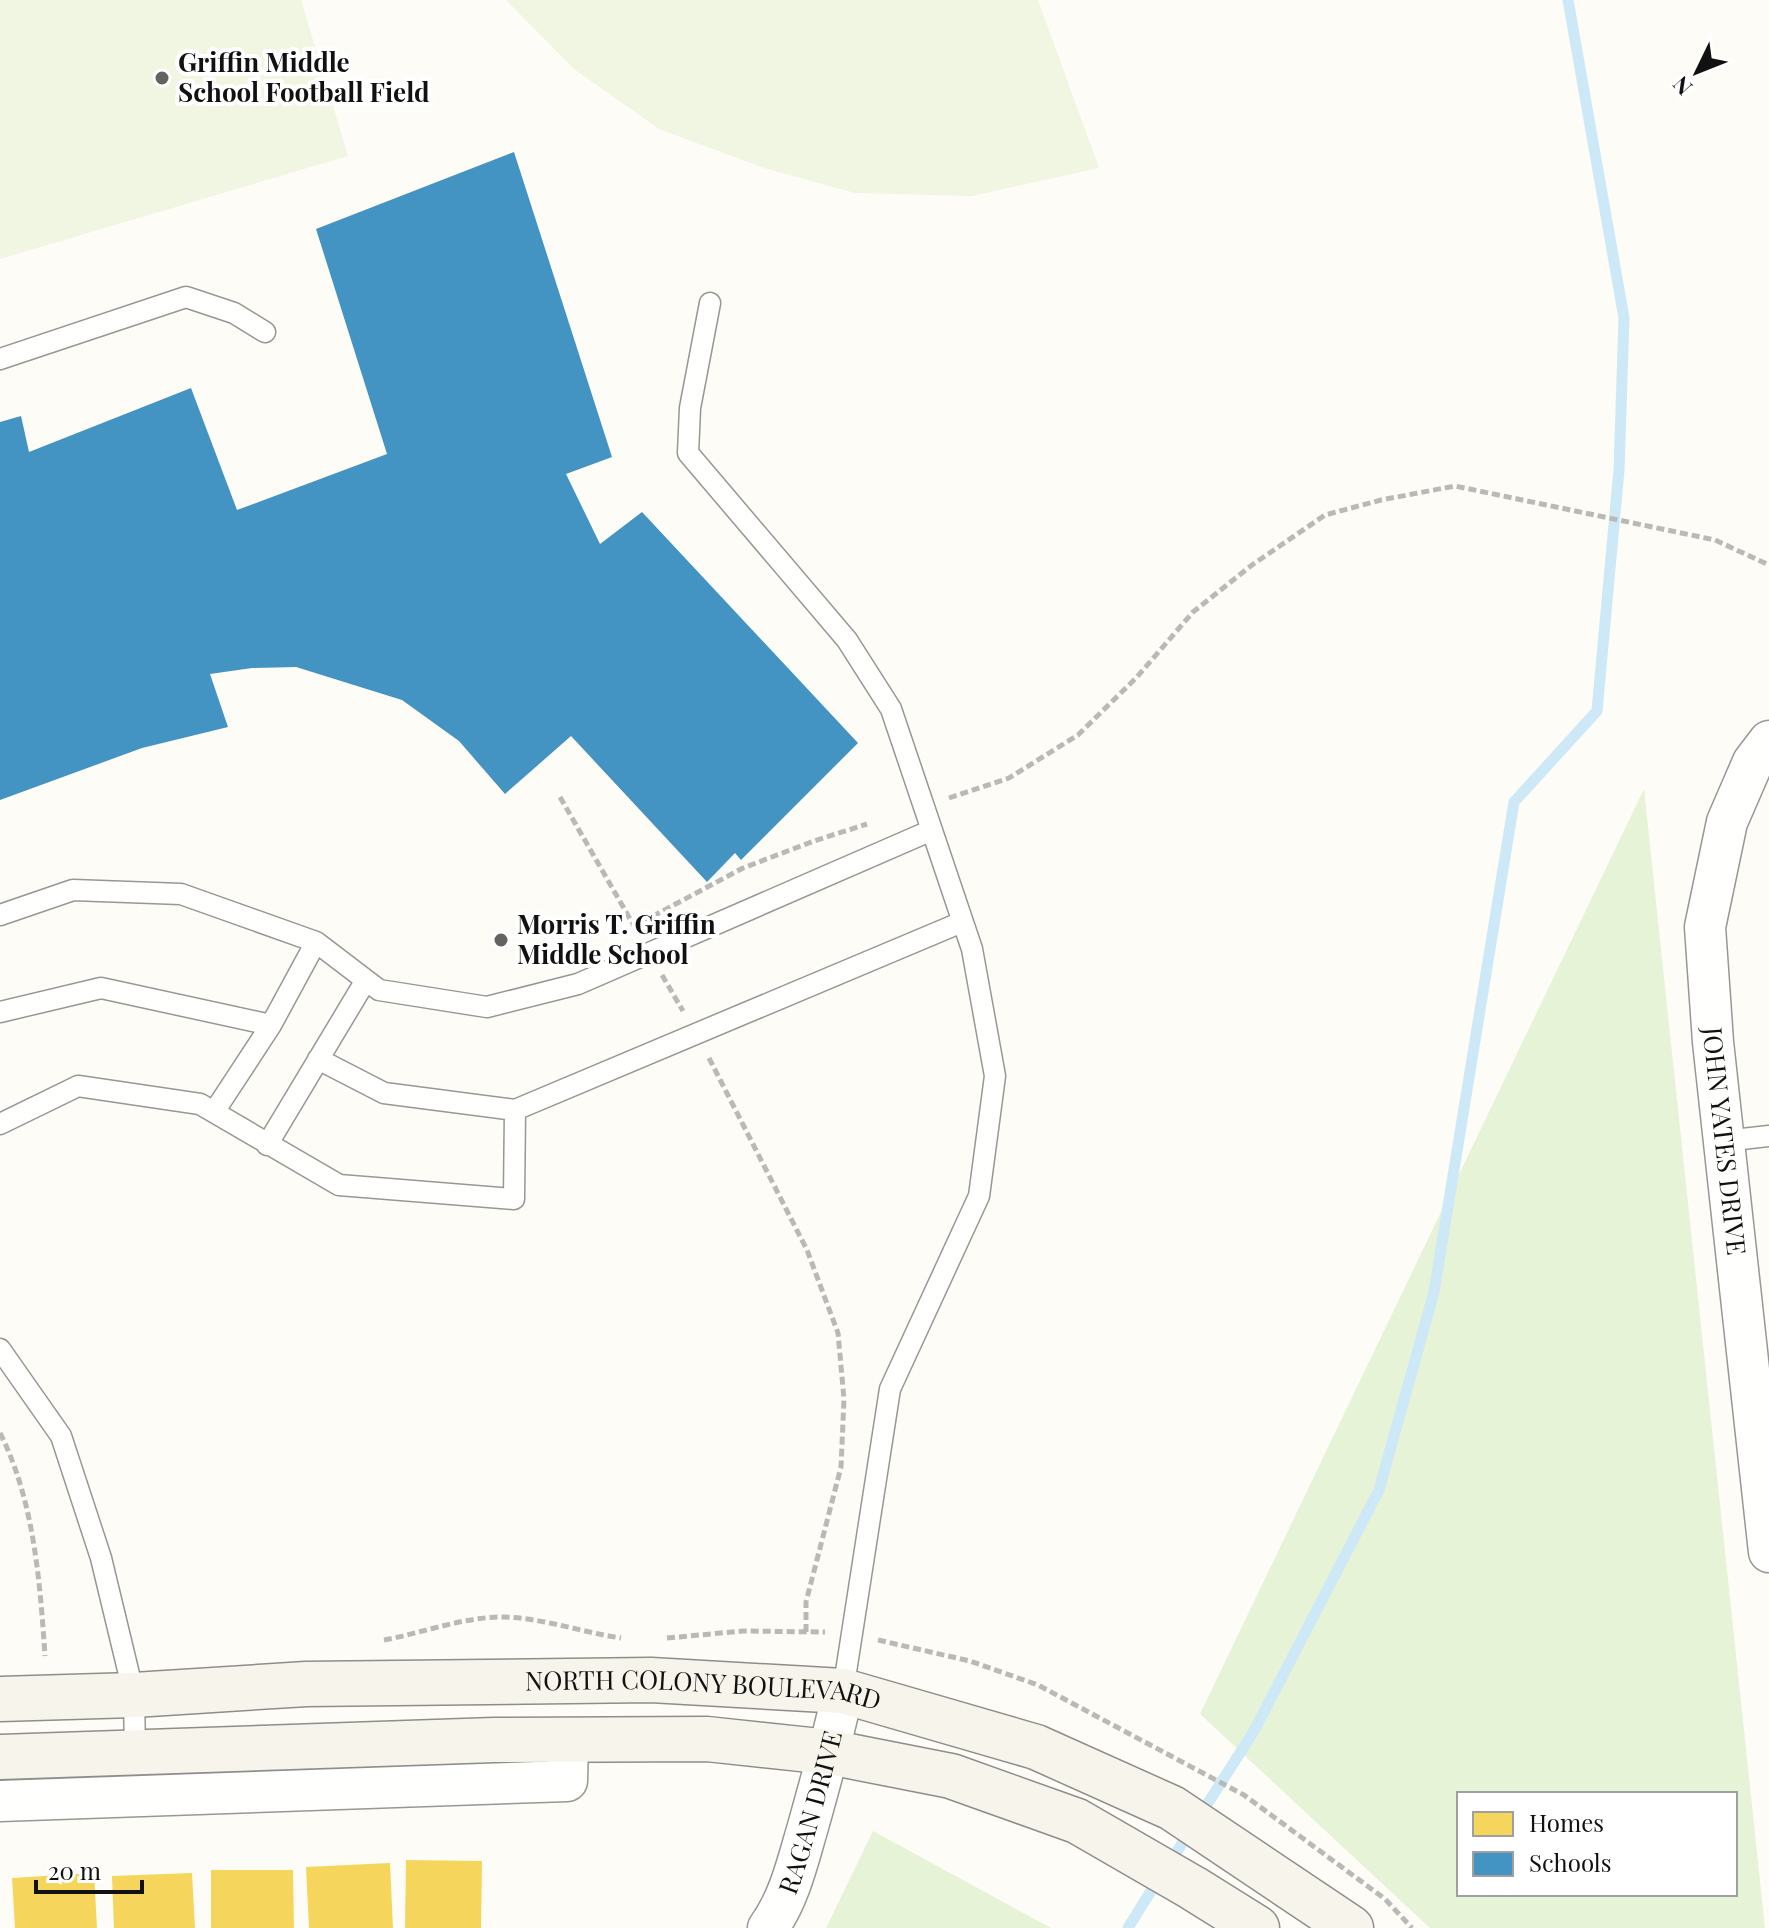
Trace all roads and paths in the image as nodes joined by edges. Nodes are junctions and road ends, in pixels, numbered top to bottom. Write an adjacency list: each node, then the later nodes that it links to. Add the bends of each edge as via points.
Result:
1 (710, 303): 7 (lane, via 690,408 688,453 847,640 891,709)
2 (265, 332): 3 (lane, via 234,313 186,297)
3 (0, 359)
4 (1769, 565): 7 (path, via 1715,540 1455,486 1325,515 1193,612 1078,735 1009,778)
5 (1769, 741): 23 (street, JOHN YATES DRIVE, via 1753,762 1727,822 1705,927)
6 (560, 797): 11 (path)
7 (924, 807): 8 (lane); 11 (path, via 743,868)
8 (932, 830): 10 (lane); 13 (lane)
9 (0, 915): 12 (lane, via 73,890 181,894)
10 (962, 922): 17 (lane); 31 (lane, via 972,949 995,1076 979,1196 890,1389)
11 (634, 927): 13 (path)
12 (316, 942): 14 (lane); 16 (lane)
13 (649, 952): 14 (lane, via 578,984 487,1007 379,990); 17 (path)
14 (366, 980): 18 (lane)
15 (0, 1012): 16 (lane, via 101,988)
16 (271, 1025): 20 (lane)
17 (696, 1034): 19 (lane); 29 (path, via 807,1250 838,1333 844,1399 841,1467 806,1602)
18 (318, 1059): 19 (lane, via 384,1093); 24 (lane)
19 (515, 1110): 24 (lane, via 514,1199 339,1185)
20 (214, 1112): 21 (lane, via 200,1104 78,1086); 24 (lane)
21 (1, 1123)
22 (1769, 1136): 23 (lane)
23 (1724, 1141): 26 (street, JOHN YATES DRIVE)
24 (267, 1145)
25 (0, 1349): 32 (lane, via 61,1436 101,1558)
26 (1759, 1371): 28 (street, JOHN YATES DRIVE)
27 (0, 1433): 30 (path, via 11,1454 32,1534)
28 (1769, 1552)
29 (806, 1632)
30 (45, 1656)
31 (843, 1691): 32 (main road, NORTH COLONY BOULEVARD, via 651,1680 306,1684); 35 (street, RAGAN DRIVE); 41 (main road, NORTH COLONY BOULEVARD, via 1036,1747 1172,1808)
32 (134, 1695): 33 (main road, NORTH COLONY BOULEVARD); 36 (lane)
33 (0, 1699)
34 (568, 1740): 35 (main road, NORTH COLONY BOULEVARD, via 707,1739); 36 (main road, NORTH COLONY BOULEVARD); 38 (street, via 567,1781)
35 (829, 1752): 39 (street, RAGAN DRIVE, via 795,1874); 40 (main road, NORTH COLONY BOULEVARD, via 951,1776 1077,1821)
36 (135, 1753): 37 (main road, NORTH COLONY BOULEVARD)
37 (0, 1757)
38 (0, 1801)
39 (768, 1928)
40 (1257, 1928)
41 (1351, 1928)

